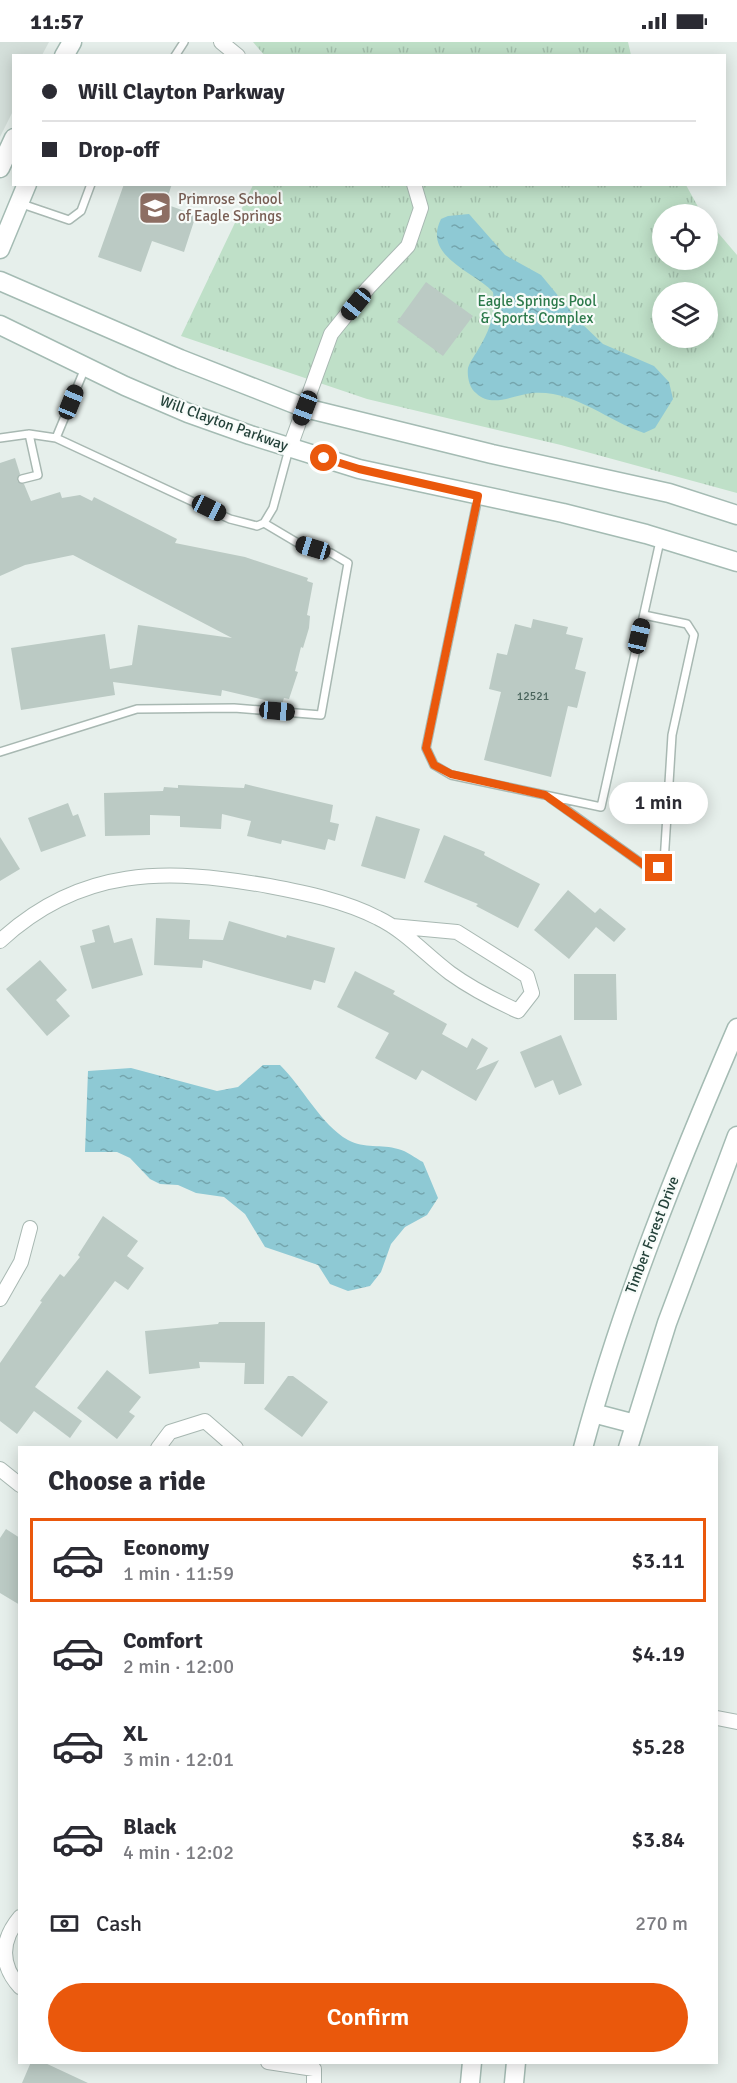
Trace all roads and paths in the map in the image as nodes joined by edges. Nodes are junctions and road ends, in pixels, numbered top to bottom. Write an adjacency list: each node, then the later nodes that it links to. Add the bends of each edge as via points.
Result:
1 (221, 42): 2 (street)
2 (236, 54)
3 (12, 142): 4 (main road)
4 (0, 168)
5 (26, 186): 8 (main road)
6 (90, 186): 8 (lane, via 81,211 69,220)
7 (415, 186): 13 (street, via 421,208 408,246 331,334)
8 (19, 203): 9 (main road)
9 (0, 249)
10 (0, 281): 13 (main road)
11 (0, 325): 12 (main road, Will Clayton Parkway)
12 (86, 366): 16 (lane); 17 (main road, Will Clayton Parkway, via 188,413)
13 (305, 408): 17 (street); 20 (main road, via 669,493)
14 (29, 434): 15 (lane); 16 (lane); 18 (lane, via 38,475)
15 (0, 438)
16 (56, 438): 21 (lane, via 230,519 248,525)
17 (290, 447): 19 (main road, Will Clayton Parkway, via 359,469); 21 (lane, via 273,508)
18 (22, 479)
19 (478, 496): 22 (main road, Will Clayton Parkway); 26 (lane, via 426,748 434,765 451,774)
20 (737, 515)
21 (264, 523): 25 (lane, via 296,542 348,563 321,715 234,708 137,709)
22 (661, 538): 23 (main road, Will Clayton Parkway); 24 (lane)
23 (737, 562)
24 (644, 615): 26 (lane, via 601,807); 26 (lane, via 687,624 694,635 672,735 664,863 659,868 644,865)
25 (0, 752)
26 (545, 795)
27 (392, 926): 27 (street, via 482,995 518,1011 532,993 527,976 457,932); 28 (street, via 346,905 294,891 158,874 120,878 66,895 33,913)
28 (0, 941)
29 (737, 1028): 33 (main road, Timber Forest Drive, via 626,1304)
30 (737, 1136): 34 (main road, via 671,1312)
31 (30, 1228): 32 (street, via 21,1262)
32 (0, 1299)
33 (592, 1413): 34 (main road); 37 (main road, Timber Forest Drive)
34 (635, 1424): 38 (main road)
35 (160, 1446): 36 (street, via 170,1432 205,1420)
36 (234, 1446)
37 (584, 1446)
38 (629, 1446)
39 (0, 1469): 40 (street)
40 (18, 1483)
41 (718, 1718): 42 (street)
42 (737, 1722)
43 (18, 1919): 44 (street, via 2,1948 7,1975)
44 (18, 1985)
45 (281, 2064): 48 (street, via 314,2069)
46 (472, 2064): 49 (main road)
47 (516, 2064): 50 (main road)
48 (314, 2083)
49 (470, 2083)
50 (514, 2083)

